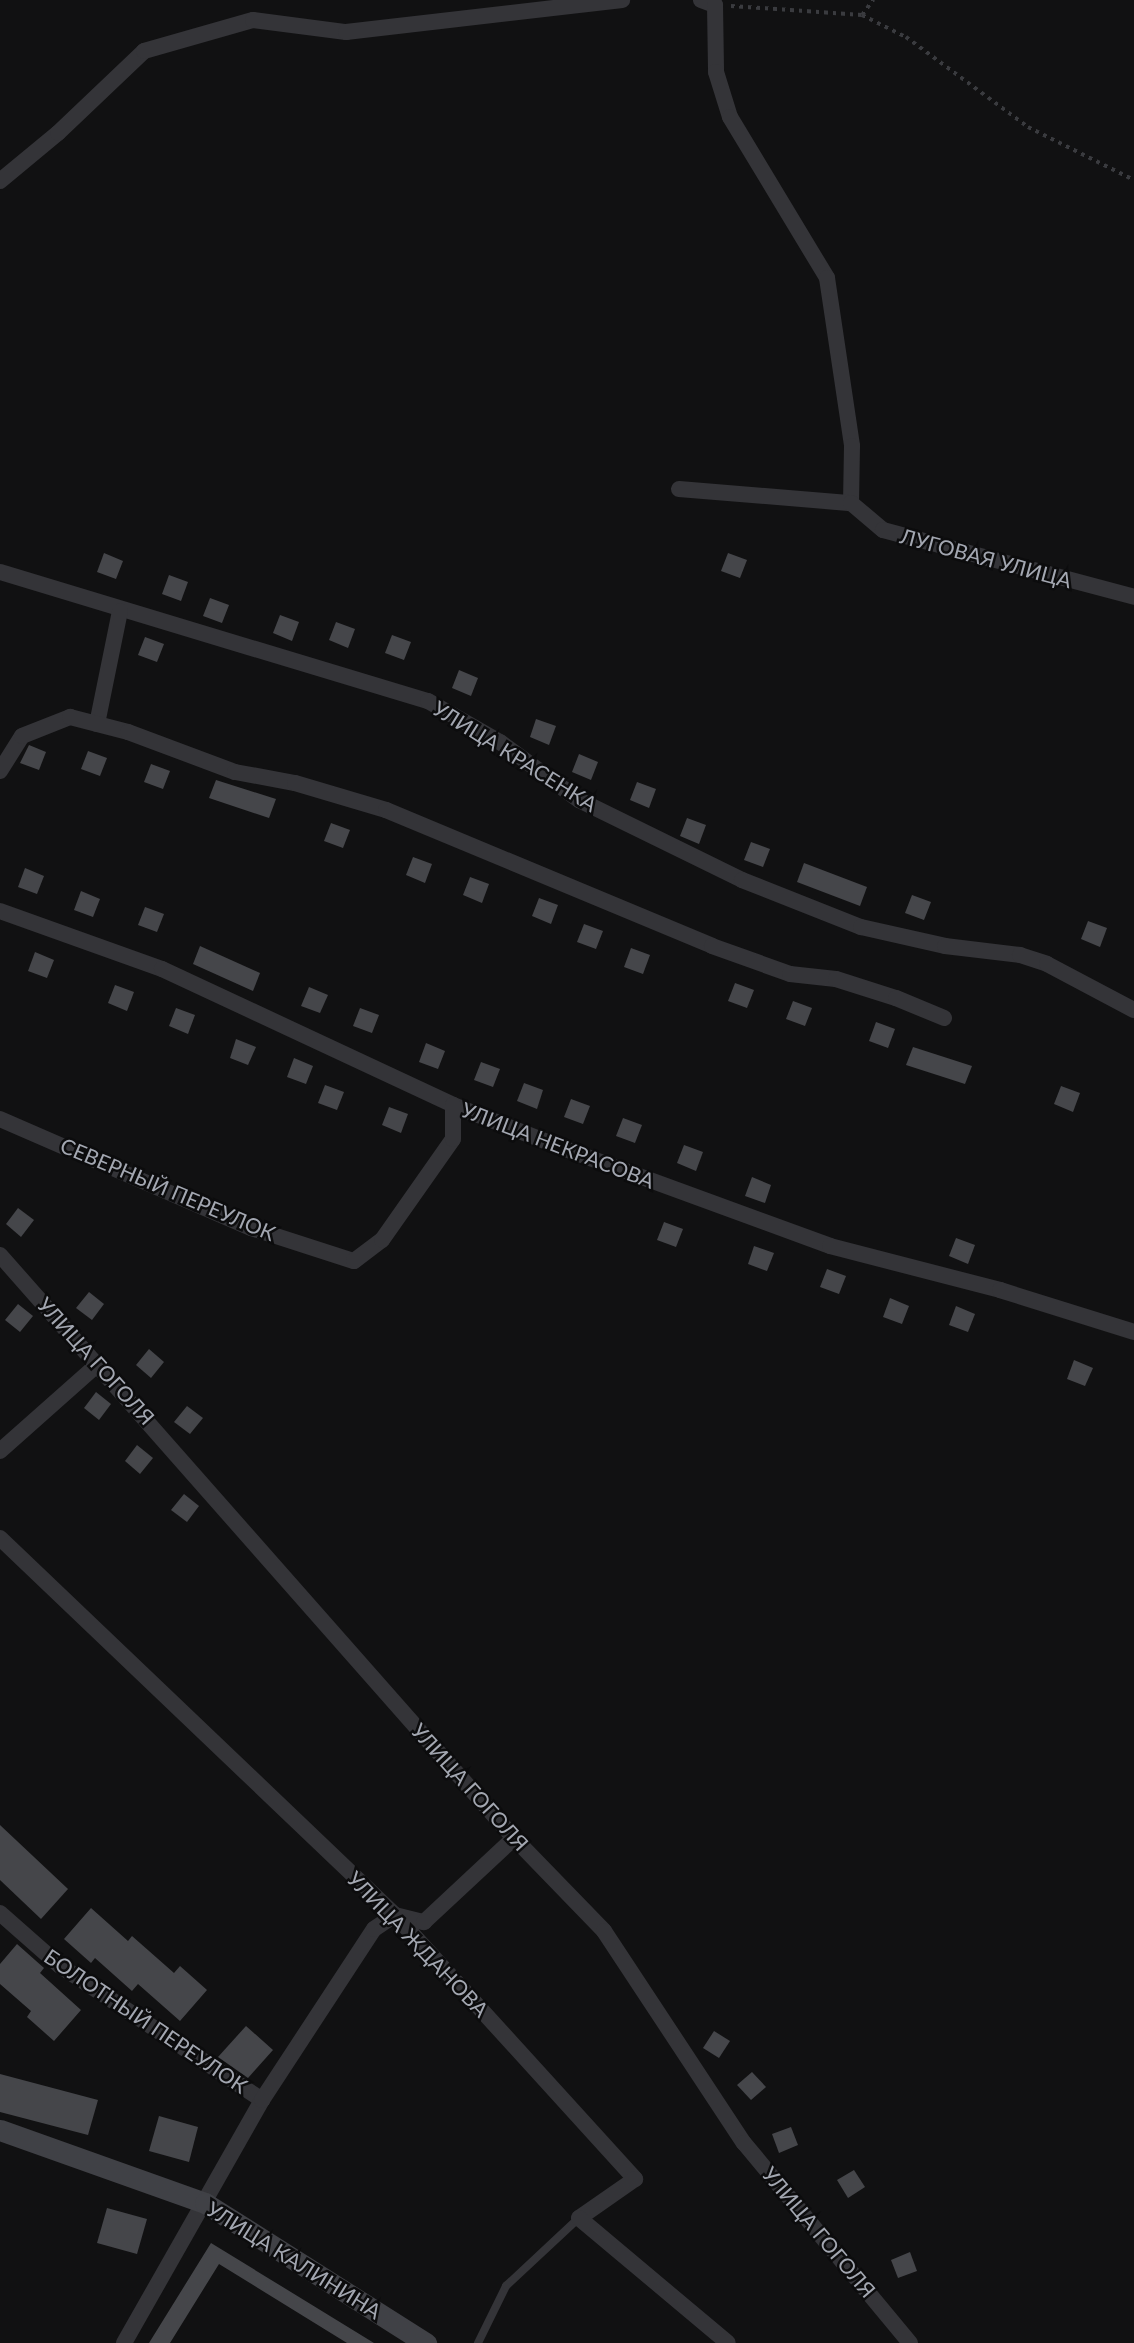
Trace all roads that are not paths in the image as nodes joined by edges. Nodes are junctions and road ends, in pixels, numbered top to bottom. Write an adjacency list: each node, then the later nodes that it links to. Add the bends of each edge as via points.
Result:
1 (622, 0): 3 (street, via 346,32 253,20 144,51)
2 (708, 3): 5 (street, via 716,72 730,117 827,278 852,446)
3 (0, 181)
4 (679, 489): 5 (street)
5 (851, 503): 7 (street, ЛУГОВАЯ УЛИЦА, via 883,530)
6 (0, 572): 8 (street, УЛИЦА КРАСЕНКА)
7 (1134, 597)
8 (120, 611): 9 (street); 12 (street, УЛИЦА КРАСЕНКА, via 428,701 500,742 579,800 742,880 861,927 945,946 1020,955 1047,964)
9 (97, 724): 10 (street, via 70,717 22,736); 13 (street, via 235,772 295,783 386,810 712,946 790,974 836,979)
10 (0, 771)
11 (0, 911): 14 (street, УЛИЦА НЕКРАСОВА, via 162,969)
12 (1134, 1010)
13 (944, 1018)
14 (453, 1105): 15 (street, СЕВЕРНЫЙ ПЕРЕУЛОК, via 453,1139 382,1240 354,1261 251,1228); 17 (street, УЛИЦА НЕКРАСОВА, via 830,1246 1000,1290)
15 (0, 1119)
16 (0, 1255): 18 (street, УЛИЦА ГОГОЛЯ)
17 (1134, 1332)
18 (99, 1363): 19 (street); 21 (street, УЛИЦА ГОГОЛЯ)
19 (0, 1451)
20 (0, 1538): 23 (street, УЛИЦА ЖДАНОВА)
21 (514, 1838): 23 (street, via 424,1923); 32 (street, УЛИЦА ГОГОЛЯ, via 604,1930 744,2143)
22 (0, 1913): 24 (street, БОЛОТНЫЙ ПЕРЕУЛОК, via 59,1965)
23 (395, 1915): 24 (street, via 374,1929); 27 (street, УЛИЦА ЖДАНОВА, via 635,2179)
24 (262, 2100): 26 (street)
25 (0, 2130): 26 (street, УЛИЦА КАЛИНИНА)
26 (205, 2203): 28 (street); 29 (street, УЛИЦА КАЛИНИНА)
27 (579, 2218): 30 (lane, via 506,2286); 31 (street)
28 (124, 2343)
29 (426, 2343)
30 (478, 2343)
31 (728, 2343)
32 (910, 2343)

